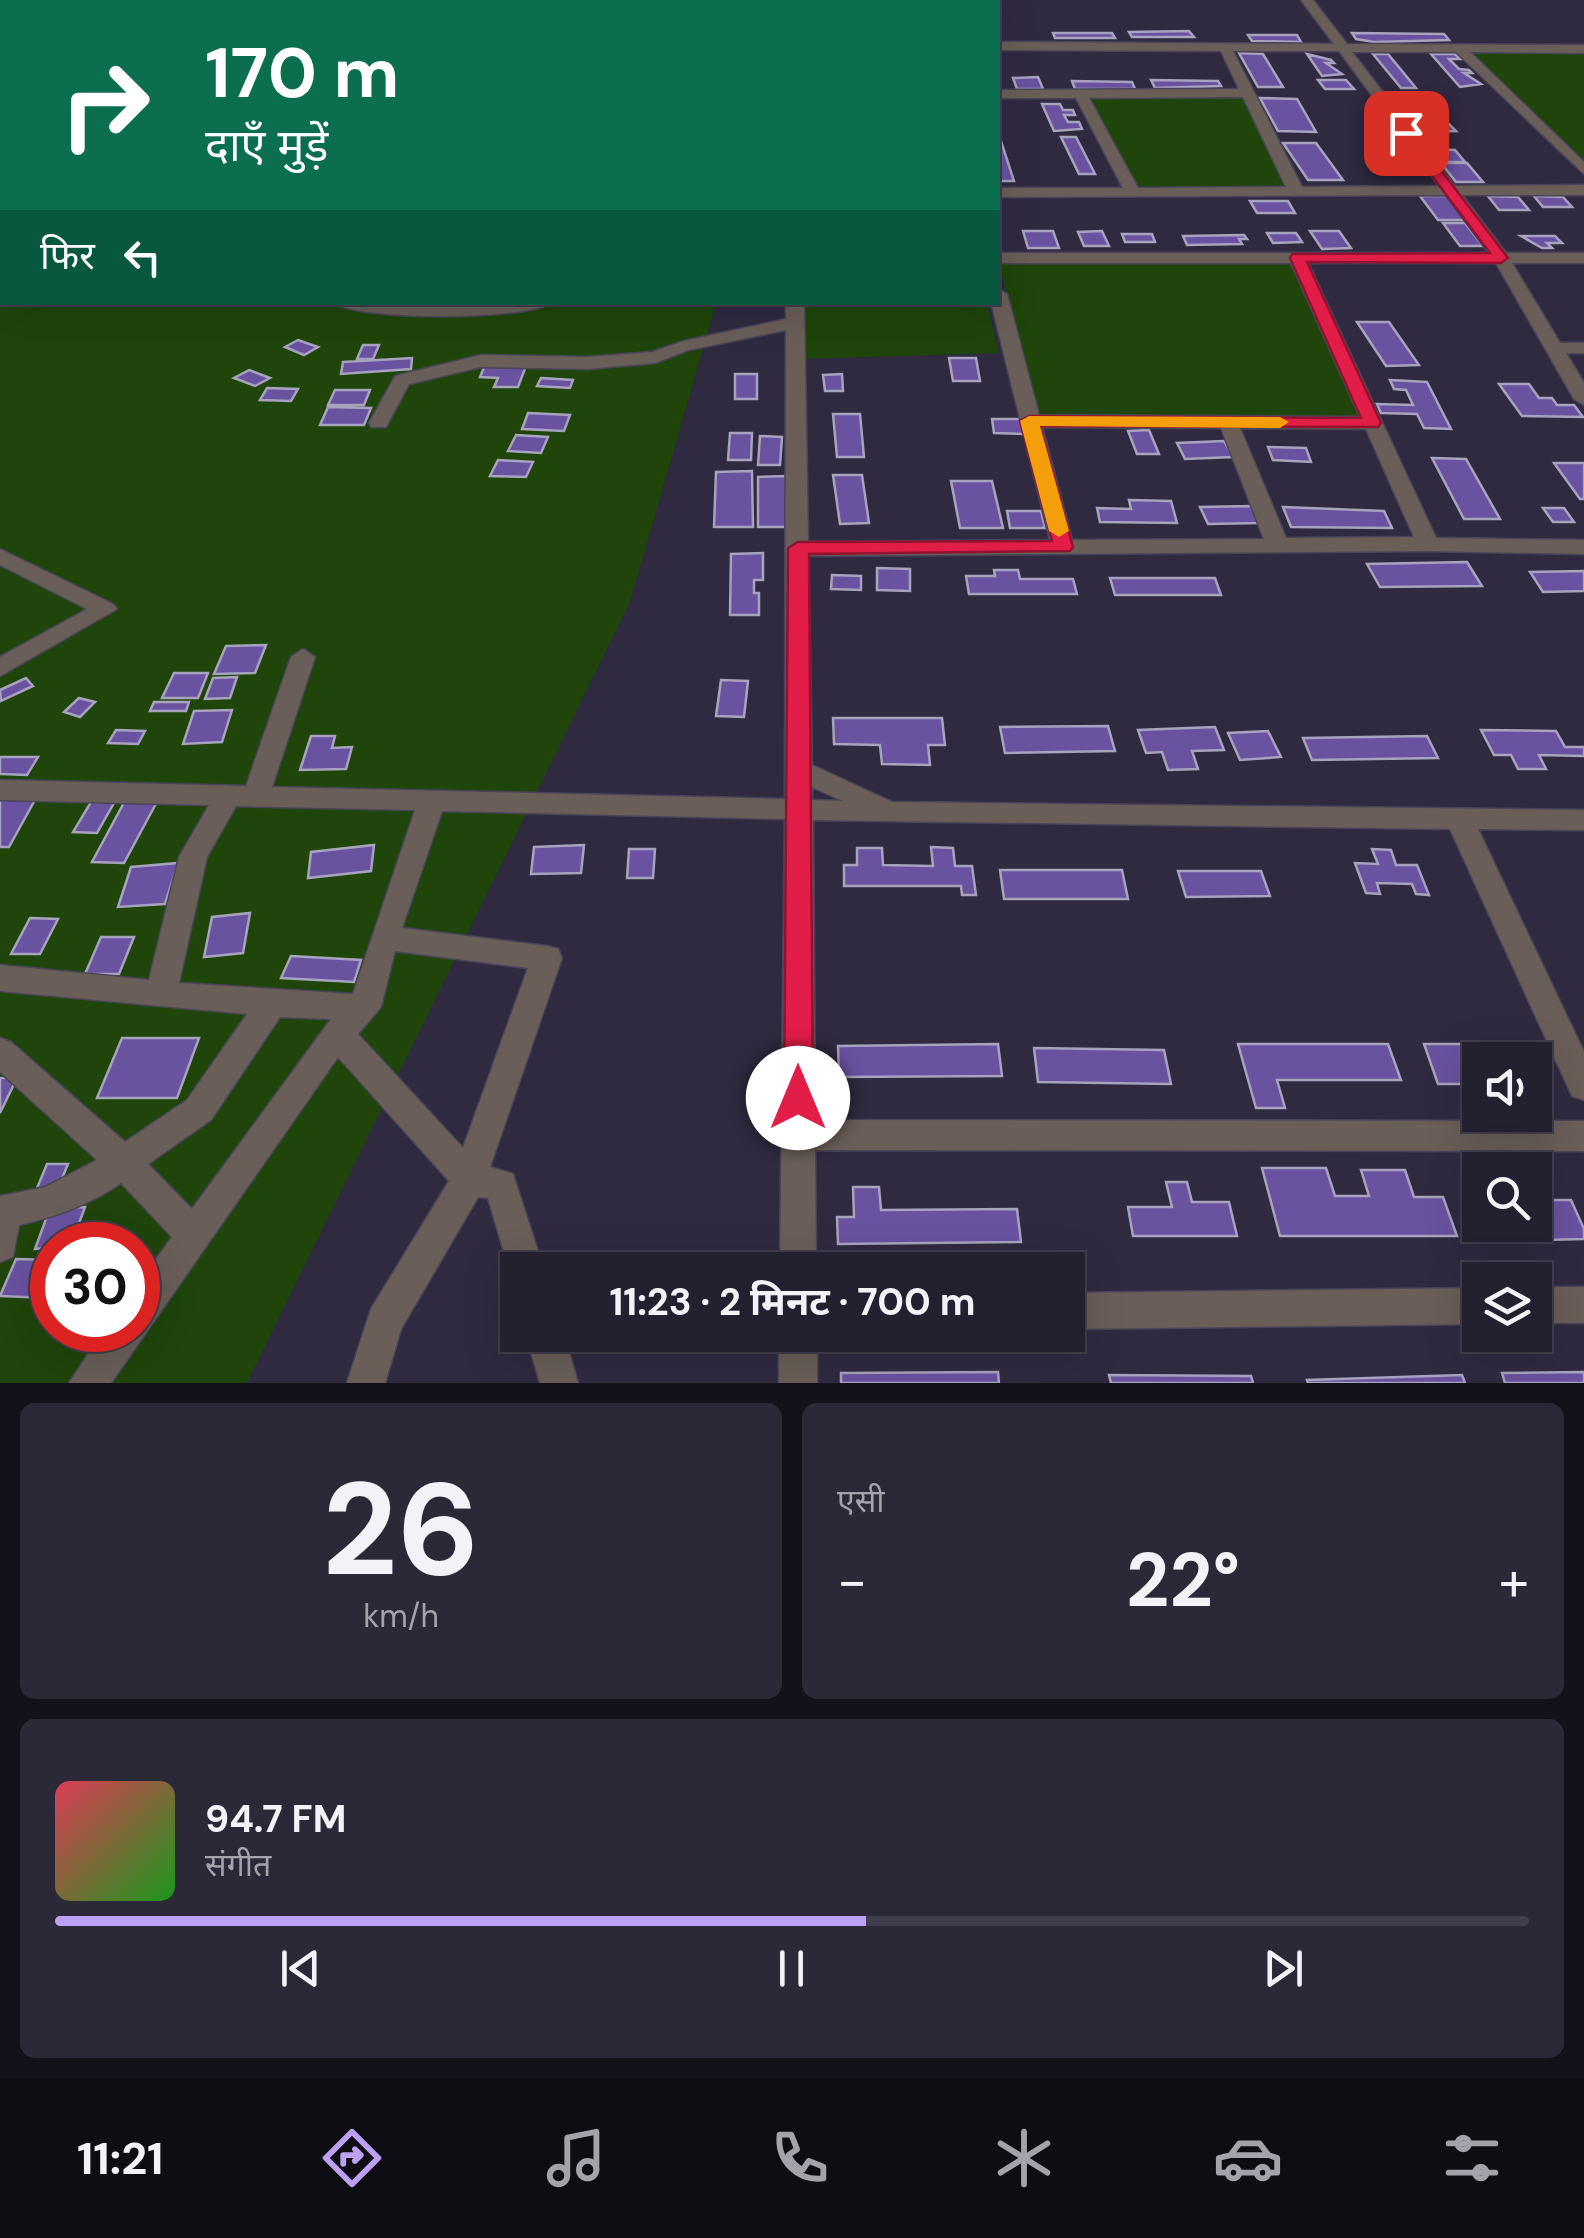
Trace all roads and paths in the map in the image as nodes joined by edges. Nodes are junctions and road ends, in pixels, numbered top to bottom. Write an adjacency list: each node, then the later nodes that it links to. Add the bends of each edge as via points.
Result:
1 (1307, 0): 4 (street)
2 (1000, 46): 3 (street)
3 (1226, 47): 4 (street); 8 (street)
4 (1342, 48): 5 (street); 11 (street)
5 (1460, 49): 6 (street); 10 (street)
6 (1584, 49)
7 (1080, 93): 8 (street); 9 (street); 13 (street)
8 (1248, 93): 14 (street)
9 (1000, 94)
10 (1584, 170)
11 (1450, 190): 12 (street); 14 (street); 18 (street)
12 (1584, 190)
13 (1133, 192): 14 (street); 15 (street)
14 (1296, 192)
15 (1000, 193)
16 (1000, 258): 17 (street)
17 (1297, 258): 18 (street); 30 (street)
18 (1501, 258): 19 (street); 24 (street)
19 (1584, 258)
20 (1000, 302): 27 (street)
21 (355, 305): 22 (street)
22 (528, 305)
23 (794, 313): 29 (street, via 655,356 588,363 481,361 402,380); 34 (street)
24 (1557, 348): 25 (street); 26 (street)
25 (1584, 348)
26 (1584, 400)
27 (1029, 421): 28 (street); 33 (street)
28 (1228, 422): 30 (street); 32 (street)
29 (378, 423)
30 (1372, 423): 31 (street)
31 (1428, 544): 32 (street); 35 (street)
32 (1278, 545): 33 (street)
33 (1063, 547): 34 (street)
34 (798, 548): 39 (street)
35 (1584, 548)
36 (0, 556): 38 (street, via 105,609)
37 (303, 657): 41 (street)
38 (3, 663)
39 (800, 770): 43 (street); 44 (street)
40 (0, 790): 41 (street)
41 (242, 795): 42 (street); 49 (street, via 193,857)
42 (432, 799): 43 (street); 47 (street)
43 (799, 809): 44 (street); 55 (street)
44 (890, 812): 45 (street)
45 (1459, 818): 46 (street); 54 (street)
46 (1584, 820)
47 (384, 938): 51 (street); 58 (street, via 548,958)
48 (0, 978): 49 (street)
49 (162, 992): 50 (street)
50 (270, 1006): 51 (street); 57 (street, via 199,1110)
51 (365, 1007): 52 (street)
52 (337, 1033): 58 (street); 60 (street)
53 (0, 1052): 57 (street)
54 (1584, 1086)
55 (798, 1135): 56 (street); 62 (street)
56 (1584, 1136)
57 (122, 1162): 59 (street, via 90,1186); 60 (street)
58 (469, 1179): 61 (street, via 501,1186); 72 (street, via 384,1322)
59 (1, 1224)
60 (195, 1236): 63 (street)
61 (521, 1252)
62 (798, 1252)
63 (160, 1285)
64 (1584, 1304): 65 (street)
65 (1552, 1305)
66 (1462, 1306): 67 (street)
67 (1085, 1311)
68 (111, 1352): 71 (street)
69 (550, 1352): 73 (street)
70 (798, 1352): 74 (street)
71 (88, 1383)
72 (366, 1383)
73 (560, 1383)
74 (798, 1383)

